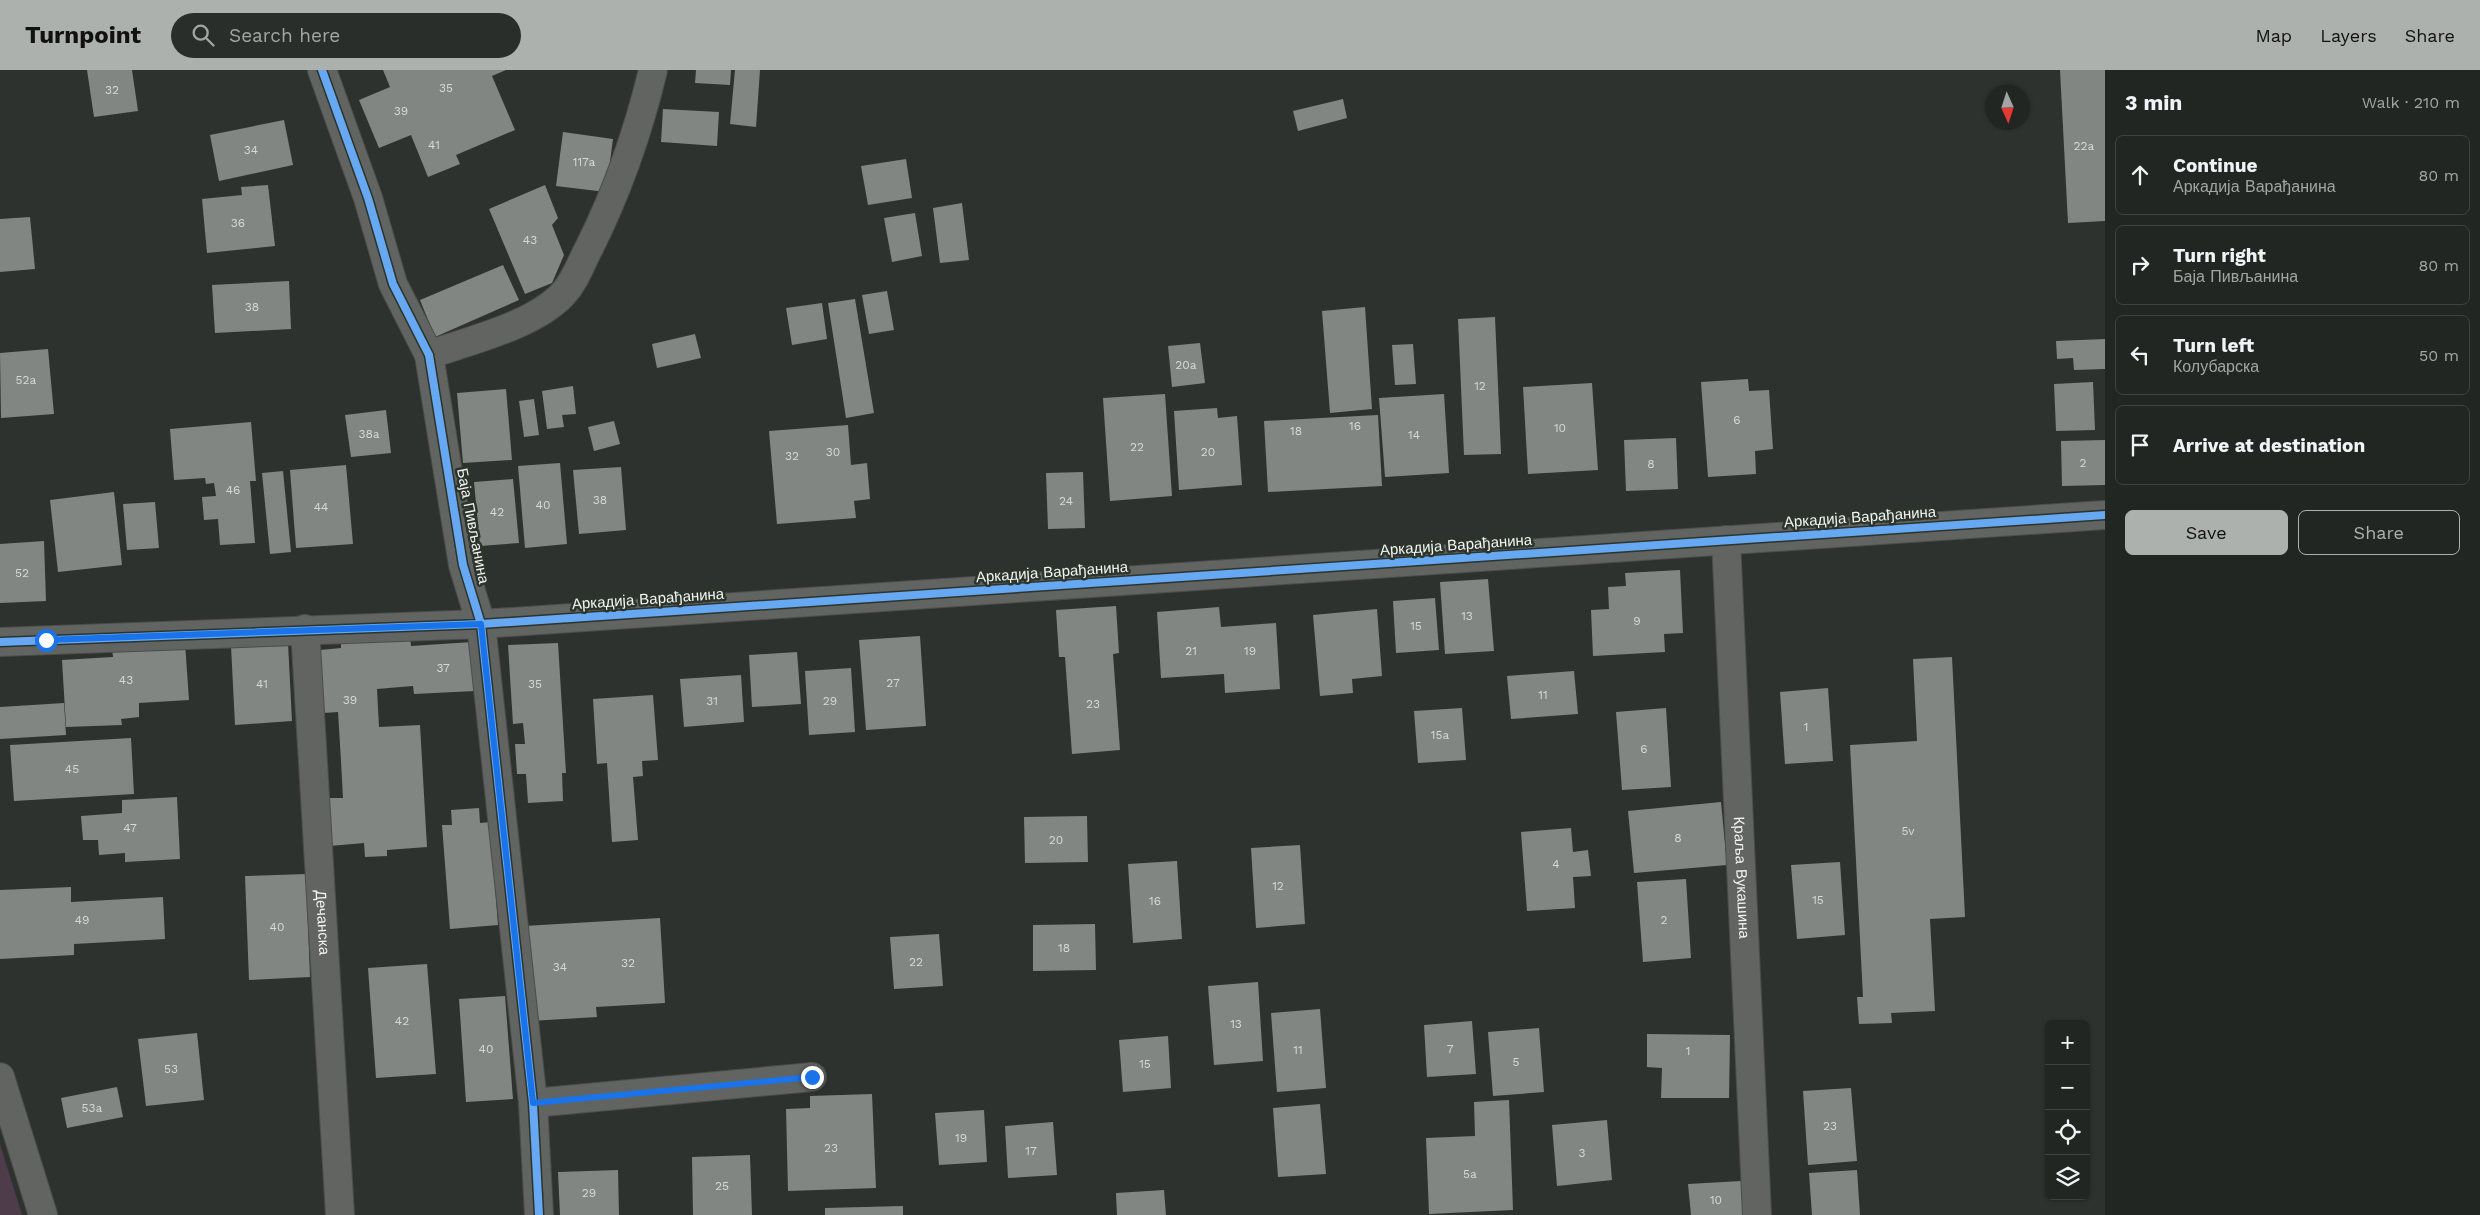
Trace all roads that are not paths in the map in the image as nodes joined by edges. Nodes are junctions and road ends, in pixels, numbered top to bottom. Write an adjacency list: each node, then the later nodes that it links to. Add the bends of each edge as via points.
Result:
1 (322, 70): 3 (street, Баја Пивљанина, via 368,198 393,284)
2 (653, 70): 3 (street, via 628,161 601,224 562,294 523,321)
3 (429, 355): 6 (street, Баја Пивљанина, via 463,565)
4 (2105, 514): 5 (street, Аркадија Варађанина)
5 (1726, 540): 6 (street, Аркадија Варађанина); 15 (street, Краља Вукашина)
6 (481, 624): 7 (street, Аркадија Варађанина); 11 (street, Баја Пивљанина)
7 (305, 629): 8 (street, Аркадија Варађанина); 13 (street, Дечанска)
8 (0, 642)
9 (0, 1077): 12 (street)
10 (812, 1077): 11 (street)
11 (533, 1103): 14 (street, Баја Пивљанина)
12 (43, 1215)
13 (340, 1215)
14 (539, 1215)
15 (1757, 1215)

